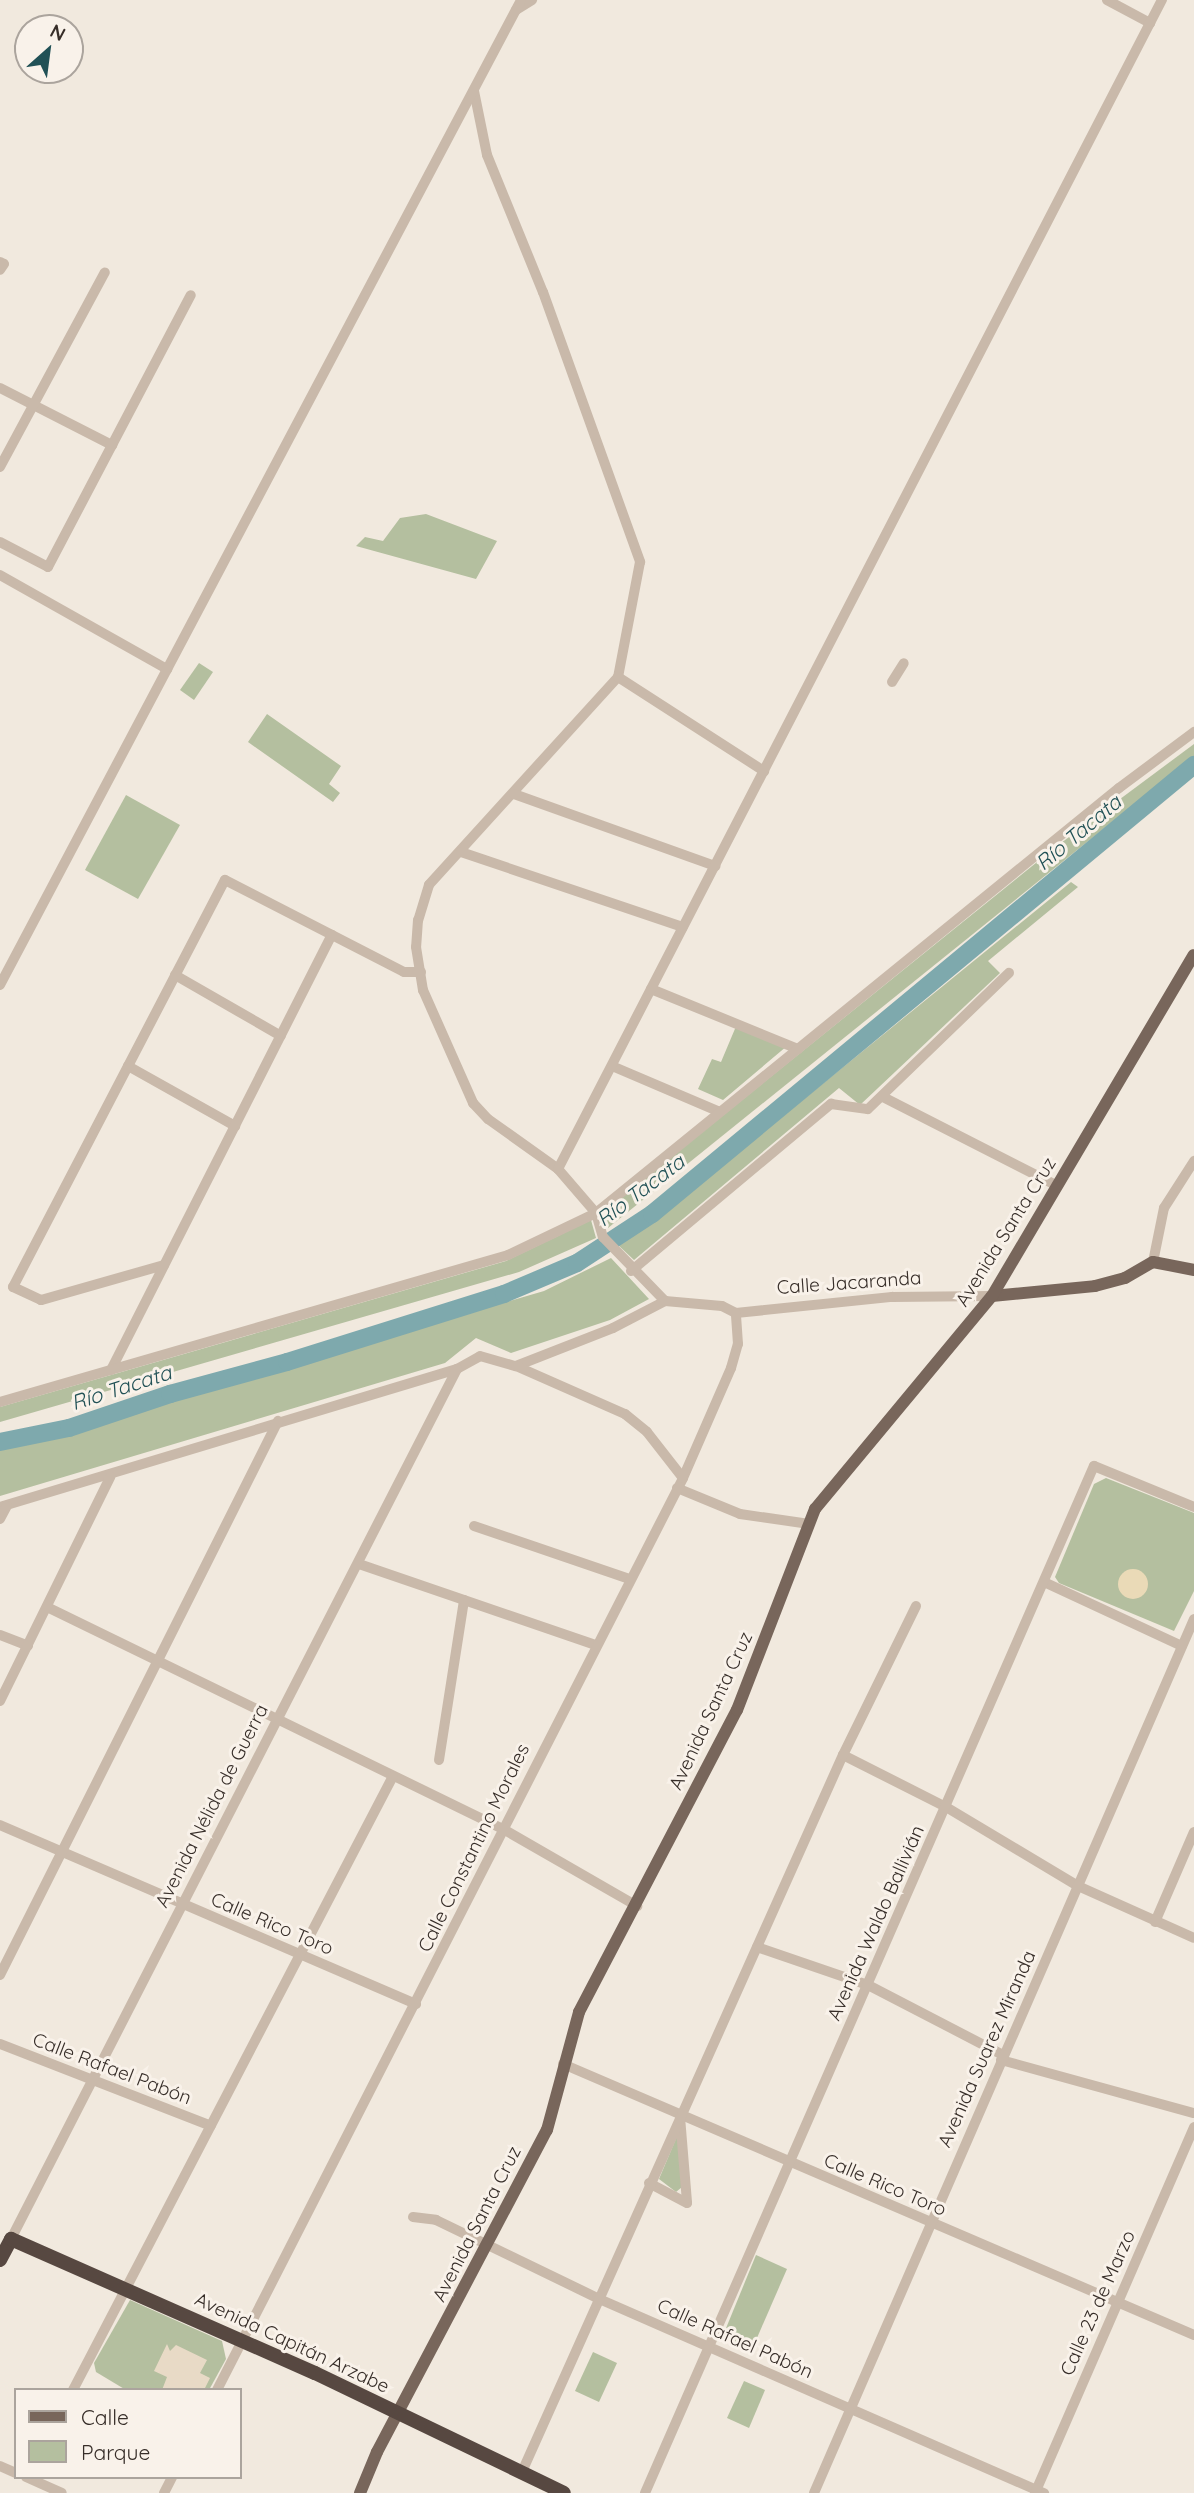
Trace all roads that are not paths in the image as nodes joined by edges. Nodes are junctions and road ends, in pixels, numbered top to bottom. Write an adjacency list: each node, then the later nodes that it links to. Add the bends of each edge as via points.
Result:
1 (532, 0): 4 (street)
2 (1107, 0): 5 (street)
3 (1162, 0): 5 (street)
4 (518, 5): 6 (street)
5 (1150, 23): 22 (street)
6 (474, 91): 18 (street); 19 (street, via 487,155 543,292 640,562)
7 (0, 262): 8 (street)
8 (0, 270)
9 (105, 272): 12 (street)
10 (191, 295): 13 (street)
11 (0, 388): 12 (street)
12 (34, 404): 13 (street); 14 (street)
13 (112, 445): 15 (street, via 48,567)
14 (0, 467)
15 (0, 542)
16 (0, 575): 18 (street)
17 (904, 663): 20 (street)
18 (167, 669): 32 (street)
19 (618, 677): 22 (street); 23 (street)
20 (892, 682)
21 (1194, 732): 35 (street)
22 (764, 771): 25 (street)
23 (514, 794): 24 (street); 25 (street)
24 (461, 852): 26 (street); 29 (street, via 429,886 418,920)
25 (715, 866): 26 (street)
26 (683, 927): 33 (street)
27 (332, 935): 29 (street, via 404,972); 31 (street, via 225,880); 34 (street)
28 (1194, 955): 43 (main road, Avenida Santa Cruz)
29 (421, 972): 42 (street, via 423,990 473,1103)
30 (1009, 973): 38 (street)
31 (174, 975): 34 (street); 36 (street)
32 (0, 985)
33 (651, 989): 35 (street); 37 (street)
34 (281, 1035): 40 (street)
35 (798, 1049): 39 (street)
36 (128, 1066): 40 (street); 46 (street, via 13,1287 41,1300)
37 (612, 1066): 39 (street); 42 (street)
38 (883, 1097): 43 (street); 48 (street, via 868,1109 831,1104)
39 (720, 1112): 44 (street)
40 (235, 1126): 46 (street)
41 (1194, 1161): 45 (street, via 1164,1209)
42 (558, 1169): 44 (street)
43 (1058, 1186): 49 (main road, Avenida Santa Cruz)
44 (596, 1213): 48 (street, via 603,1237); 54 (street, via 508,1255)
45 (1153, 1262): 47 (main road); 49 (main road, Calle Jacaranda, via 1125,1278 1096,1286)
46 (164, 1265): 54 (street)
47 (1194, 1270)
48 (631, 1271): 50 (street)
49 (992, 1296): 51 (street, Calle Jacaranda, via 892,1297); 63 (main road, Avenida Santa Cruz, via 949,1354 815,1509)
50 (665, 1301): 51 (street, Calle Jacaranda, via 722,1306); 52 (street, via 614,1328)
51 (736, 1313): 58 (street, Calle Constantino Morales, via 738,1344 731,1368)
52 (516, 1366): 53 (street, via 480,1356); 58 (street, via 625,1414 647,1432)
53 (457, 1369): 56 (street); 65 (street, Avenida Nélida de Guerra)
54 (111, 1370): 55 (street)
55 (0, 1402)
56 (278, 1421): 57 (street); 76 (street)
57 (110, 1477): 60 (street); 69 (street)
58 (683, 1478): 59 (street, Calle Constantino Morales)
59 (677, 1489): 63 (street, via 740,1514); 66 (street, Calle Constantino Morales)
60 (3, 1506): 62 (street)
61 (1194, 1507): 67 (street, Avenida Waldo Ballivián, via 1094,1466)
62 (0, 1519)
63 (809, 1524): 89 (main road, Avenida Santa Cruz, via 737,1710)
64 (474, 1527): 66 (street)
65 (359, 1564): 68 (street); 78 (street, Avenida Nélida de Guerra)
66 (630, 1579): 73 (street, Calle Constantino Morales)
67 (1044, 1583): 75 (street); 82 (street, Avenida Waldo Ballivián)
68 (464, 1600): 73 (street); 80 (street)
69 (47, 1606): 74 (street); 76 (street)
70 (916, 1606): 79 (street)
71 (1194, 1619): 75 (street, Avenida Suarez Miranda)
72 (0, 1635): 74 (street)
73 (596, 1645): 84 (street, Calle Constantino Morales)
74 (28, 1646): 77 (street)
75 (1182, 1646): 87 (street, Avenida Suarez Miranda)
76 (158, 1662): 78 (street); 86 (street)
77 (0, 1701)
78 (278, 1720): 81 (street); 88 (street, Avenida Nélida de Guerra)
79 (843, 1755): 82 (street); 92 (street)
80 (439, 1760)
81 (393, 1776): 84 (street); 93 (street)
82 (946, 1807): 87 (street); 95 (street, Avenida Waldo Ballivián)
83 (0, 1825): 86 (street, Calle Rico Toro)
84 (503, 1829): 89 (street); 96 (street, Calle Constantino Morales)
85 (1194, 1832): 90 (street)
86 (60, 1853): 88 (street, Calle Rico Toro); 94 (street)
87 (1078, 1886): 90 (street); 98 (street, Avenida Suarez Miranda)
88 (182, 1905): 93 (street, Calle Rico Toro); 100 (street, Avenida Nélida de Guerra)
89 (637, 1906): 99 (main road, Avenida Santa Cruz, via 579,2012)
90 (1155, 1922): 91 (street)
91 (1194, 1938)
92 (757, 1947): 95 (street); 102 (street)
93 (300, 1955): 96 (street, Calle Rico Toro); 103 (street)
94 (0, 1975)
95 (868, 1984): 98 (street); 105 (street, Avenida Waldo Ballivián)
96 (416, 2004): 116 (street, Calle Constantino Morales)
97 (0, 2044): 100 (street, Calle Rafael Pabón)
98 (1002, 2057): 101 (street); 108 (street, Avenida Suarez Miranda)
99 (564, 2064): 102 (street, Calle Rico Toro); 110 (main road, Avenida Santa Cruz, via 547,2130)
100 (94, 2082): 103 (street, Calle Rafael Pabón); 109 (street, Avenida Nélida de Guerra)
101 (1194, 2113)
102 (680, 2116): 105 (street, Calle Rico Toro); 106 (street); 106 (street, via 687,2203)
103 (211, 2126): 112 (street)
104 (1194, 2127): 114 (street, Calle 23 de Marzo)
105 (788, 2162): 108 (street, Calle Rico Toro); 117 (street, Avenida Waldo Ballivián)
106 (649, 2183): 113 (street)
107 (413, 2217): 110 (street, Calle Rafael Pabón, via 436,2220)
108 (930, 2223): 114 (street, Calle Rico Toro); 120 (street, Avenida Suarez Miranda)
109 (6, 2236): 111 (highway, Avenida Nélida de Guerra); 112 (highway, Avenida Capitán Arzabe)
110 (489, 2247): 113 (street, Calle Rafael Pabón); 121 (main road, Avenida Santa Cruz)
111 (0, 2260)
112 (127, 2289): 116 (highway, Avenida Capitán Arzabe); 118 (street)
113 (597, 2298): 117 (street, Calle Rafael Pabón); 122 (street)
114 (1116, 2303): 115 (street, Calle Rico Toro); 124 (street, Calle 23 de Marzo)
115 (1194, 2335)
116 (244, 2342): 119 (street, Calle Constantino Morales); 121 (highway, Avenida Capitán Arzabe)
117 (708, 2346): 120 (street, Calle Rafael Pabón); 128 (street, Avenida Waldo Ballivián)
118 (74, 2388)
119 (218, 2388)
120 (850, 2409): 124 (street, Calle Rafael Pabón); 129 (street, Avenida Suarez Miranda)
121 (398, 2414): 122 (highway, Avenida Capitán Arzabe); 126 (main road, Avenida Santa Cruz)
122 (521, 2474): 127 (highway, Avenida Capitán Arzabe)
123 (30, 2479): 125 (street)
124 (1038, 2492)
125 (62, 2493)
126 (360, 2493)
127 (564, 2493)
128 (646, 2493)
129 (814, 2493)

